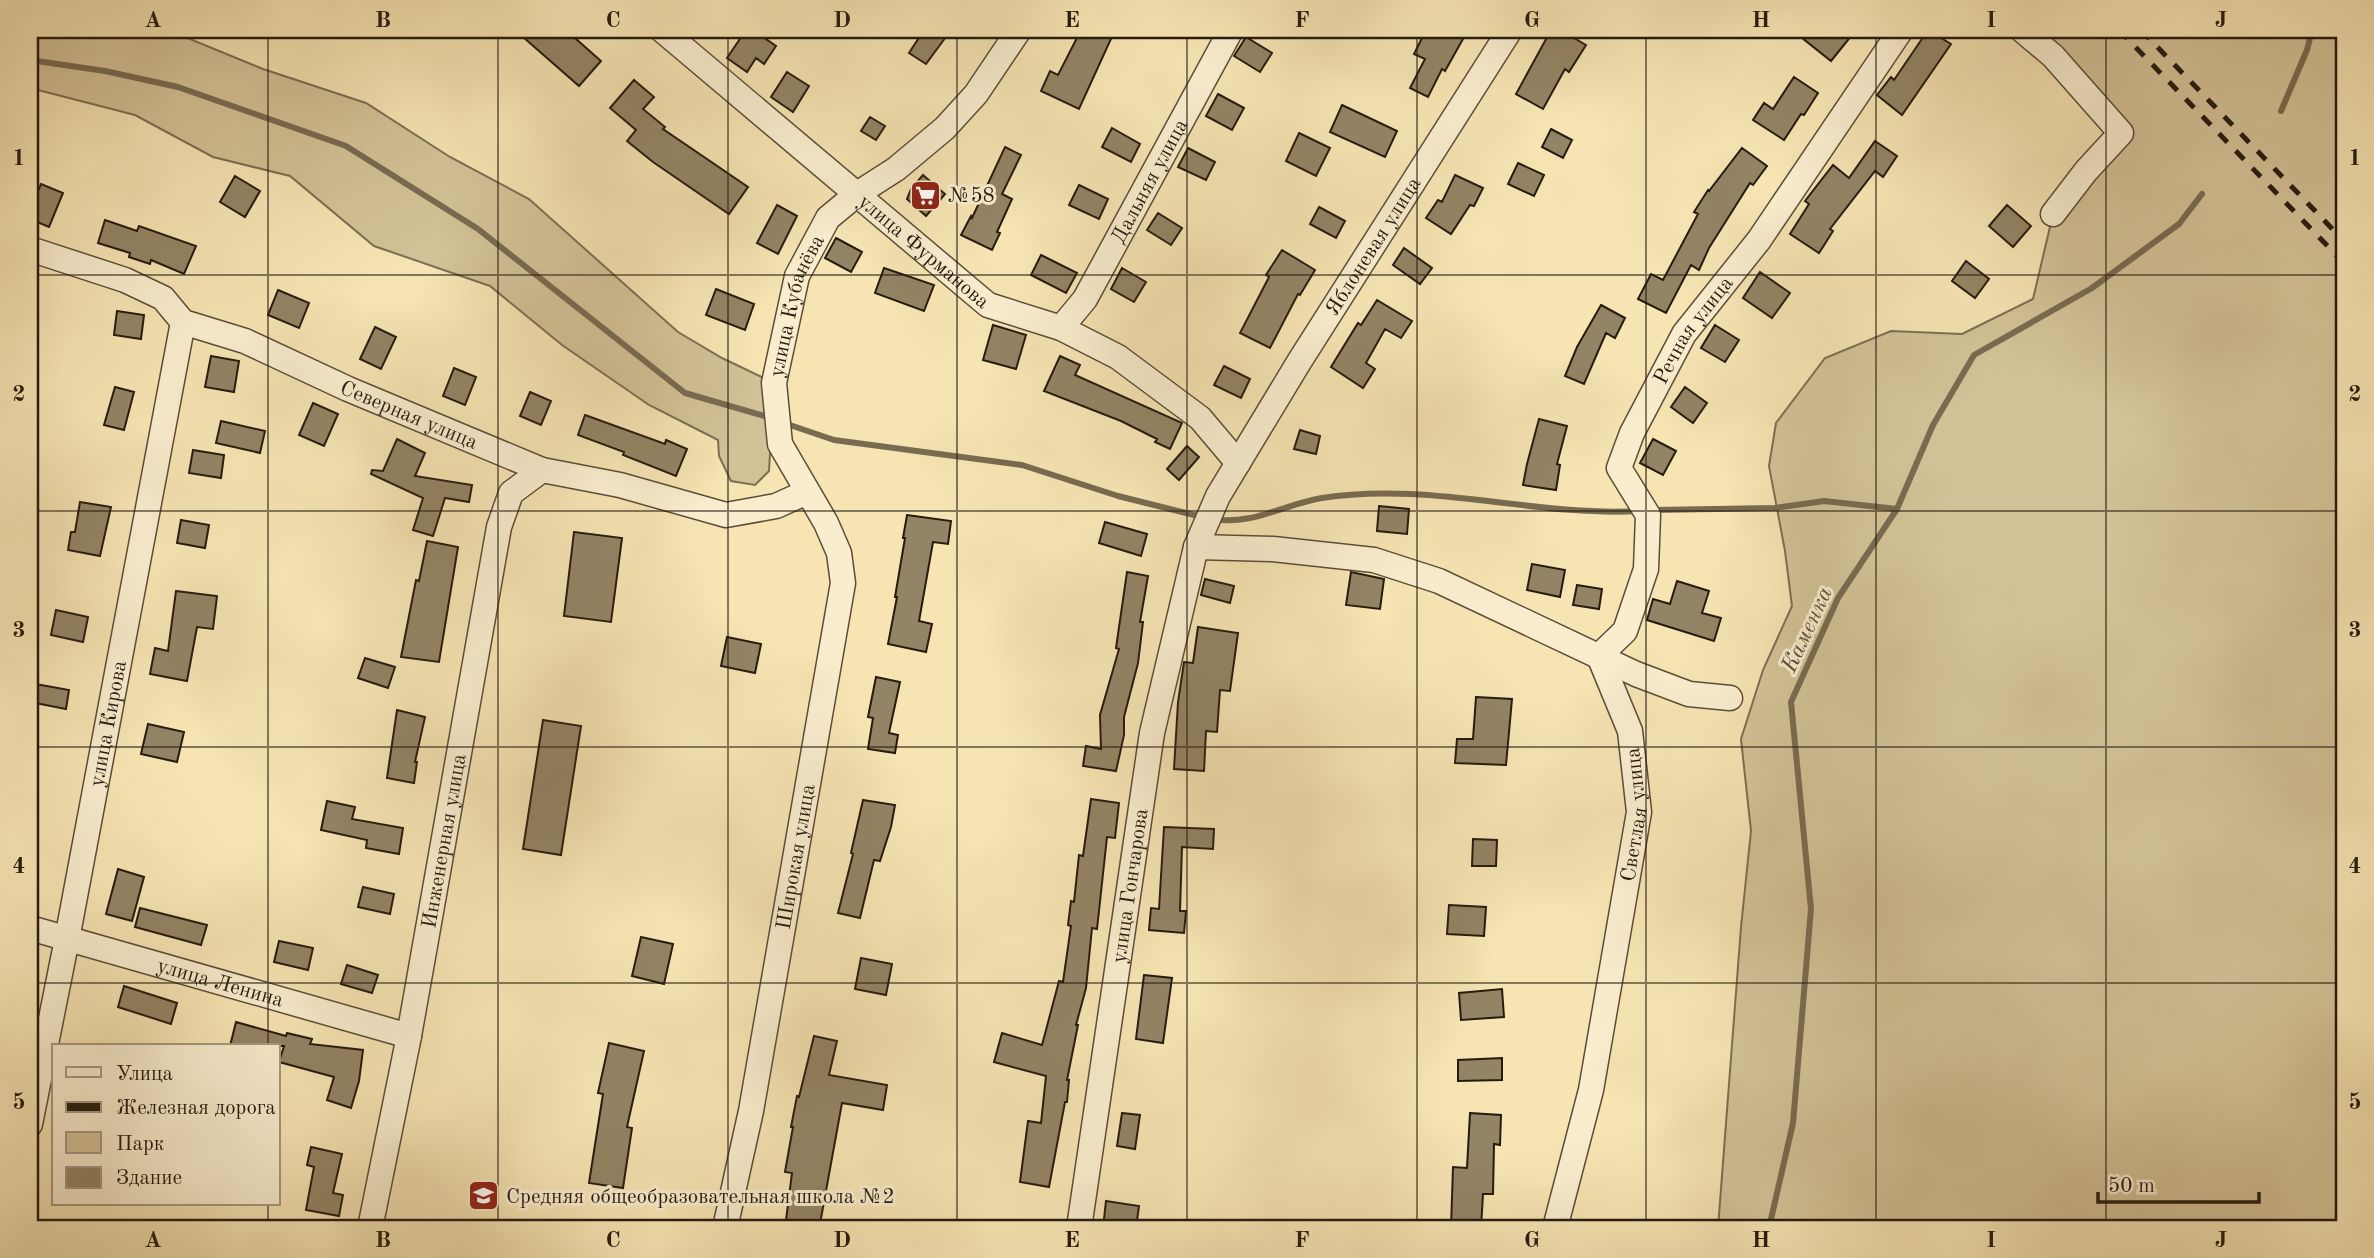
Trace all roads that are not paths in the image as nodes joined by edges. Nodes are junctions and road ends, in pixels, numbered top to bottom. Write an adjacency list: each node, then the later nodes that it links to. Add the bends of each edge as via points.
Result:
1 (662, 30): 7 (street, улица Фурманова)
2 (1019, 30): 7 (street, улица Кубанёва, via 976,94 944,128 897,169)
3 (1231, 30): 11 (street, Дальняя улица, via 1085,299)
4 (1510, 30): 12 (street, Яблоневая улица)
5 (1901, 30): 17 (street, Речная улица, via 1759,240 1684,334 1632,433 1619,468 1648,515 1646,569 1625,631)
6 (2022, 30): 8 (street, via 2053,56 2121,133)
7 (857, 194): 11 (street, улица Фурманова, via 988,305); 14 (street, улица Кубанёва, via 828,218 797,276 774,383 780,444)
8 (2053, 214)
9 (30, 249): 10 (street, via 125,280 163,298)
10 (183, 322): 13 (street, Северная улица, via 245,341); 20 (street, улица Кирова)
11 (1061, 328): 12 (street, улица Фурманова, via 1118,357 1170,394 1200,418)
12 (1238, 463): 15 (street, Яблоневая улица)
13 (542, 470): 14 (street, Северная улица, via 620,485 726,515 776,506); 21 (street, Инженерная улица, via 511,493 499,527)
14 (807, 492): 24 (street, Широкая улица, via 839,553 843,583 751,1111)
15 (1218, 496): 16 (street, улица Гончарова)
16 (1201, 536): 17 (street, via 1374,560 1439,581); 25 (street, улица Гончарова, via 1152,733)
17 (1599, 656): 18 (street, via 1689,695); 26 (street, Светлая улица, via 1630,732 1639,812 1591,1090)
18 (1730, 698)
19 (30, 928): 20 (street, улица Ленина)
20 (67, 939): 21 (street, улица Ленина); 22 (street, улица Кирова)
21 (410, 1037): 23 (street, Инженерная улица)
22 (30, 1124)
23 (370, 1228)
24 (725, 1228)
25 (1079, 1228)
26 (1555, 1228)

